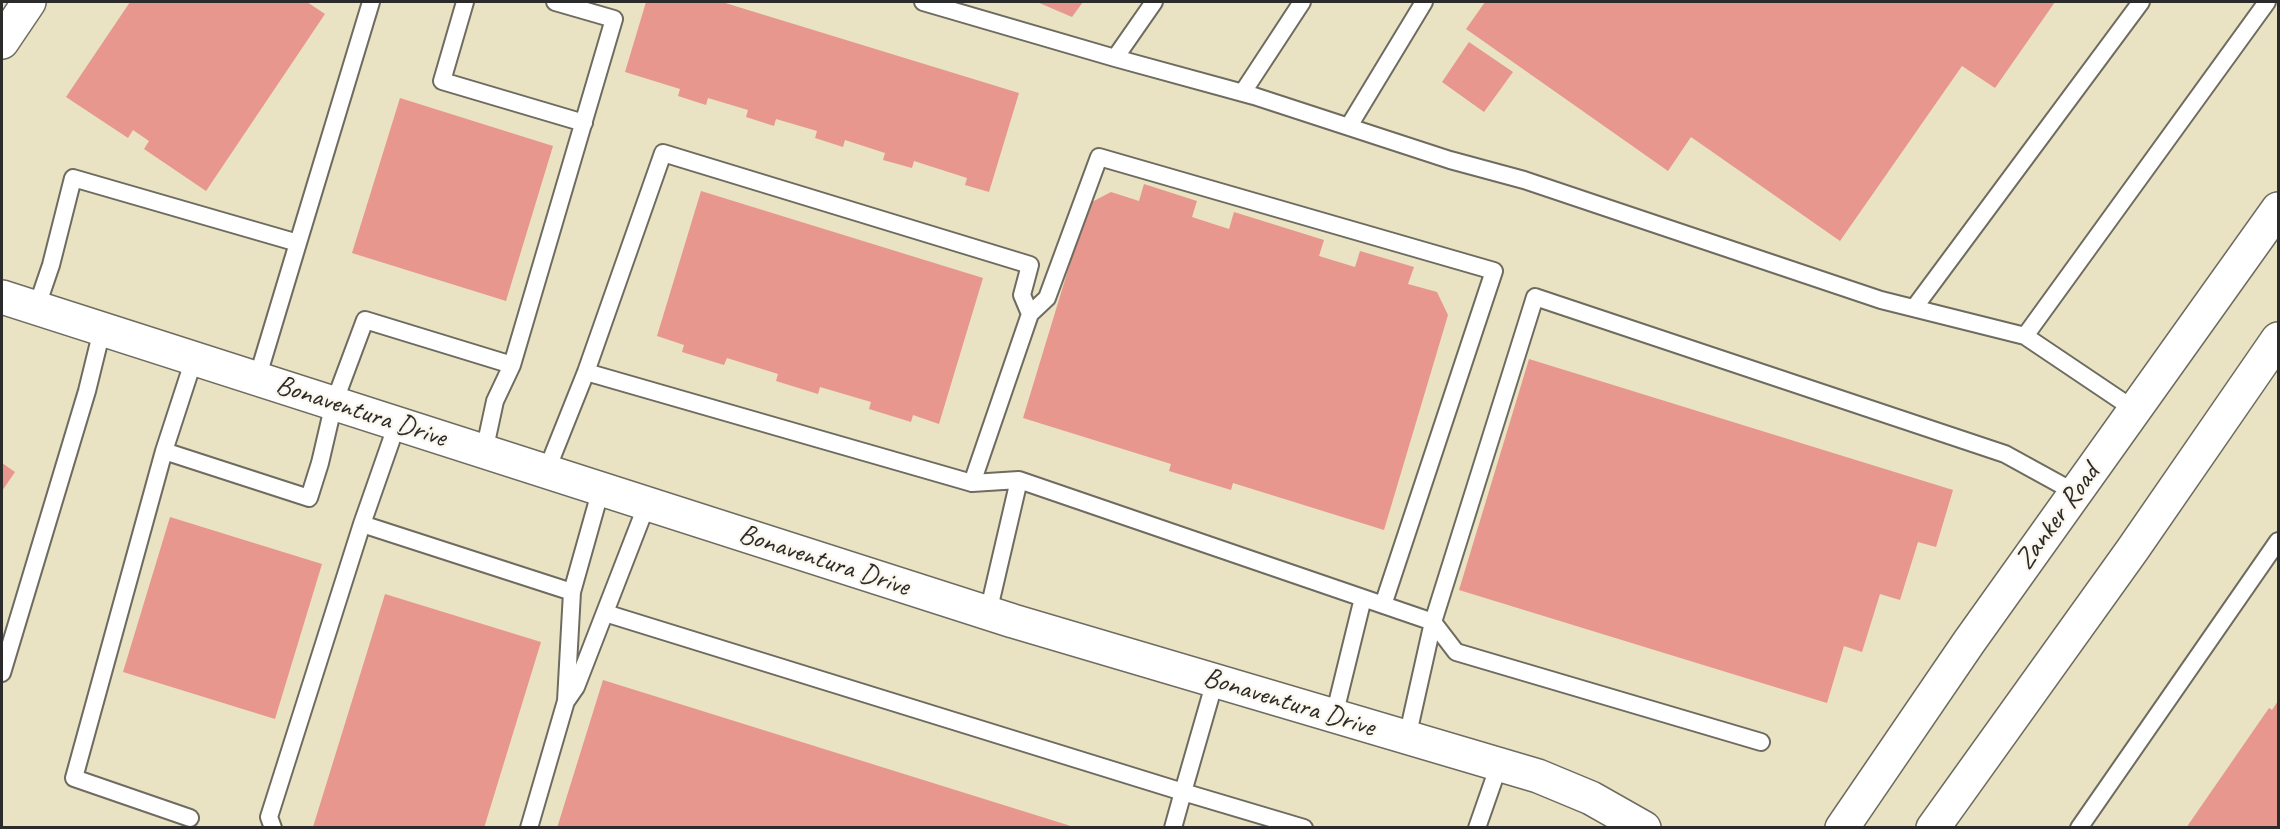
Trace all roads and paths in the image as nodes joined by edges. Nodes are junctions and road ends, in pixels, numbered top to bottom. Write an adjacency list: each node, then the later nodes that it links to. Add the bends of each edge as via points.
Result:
1 (29, 2): 11 (street)
2 (371, 2): 17 (lane)
3 (465, 2): 14 (lane, via 442,81)
4 (555, 2): 14 (lane, via 614,19)
5 (923, 2): 12 (lane)
6 (1154, 2): 12 (lane)
7 (1302, 2): 13 (lane)
8 (1424, 2): 15 (lane)
9 (2141, 2): 19 (lane)
10 (2267, 2): 23 (lane)
11 (2, 42)
12 (1115, 58): 13 (lane)
13 (1243, 92): 15 (lane)
14 (584, 123): 26 (lane)
15 (1349, 126): 19 (lane)
16 (2278, 209): 30 (street, Zanker Road)
17 (298, 243): 20 (lane, via 73,177); 28 (lane)
18 (2, 297): 20 (street, Bonaventura Drive)
19 (1914, 308): 23 (lane)
20 (36, 309): 22 (street, Bonaventura Drive)
21 (1030, 314): 27 (lane, via 1022,295 1030,266 663,153); 36 (lane); 44 (lane, via 1047,298 1098,157 1494,271)
22 (102, 330): 25 (street, Bonaventura Drive); 48 (lane)
23 (2025, 336): 30 (lane)
24 (2278, 339): 64 (street)
25 (194, 359): 28 (street, Bonaventura Drive); 32 (lane)
26 (512, 365): 29 (lane, via 365,321); 33 (lane, via 495,401)
27 (586, 372): 34 (lane); 36 (lane)
28 (257, 379): 29 (street, Bonaventura Drive)
29 (334, 404): 31 (street, Bonaventura Drive); 32 (lane, via 309,498)
30 (2135, 411): 38 (street, Zanker Road)
31 (397, 424): 33 (street, Bonaventura Drive); 40 (lane)
32 (164, 451): 56 (lane, via 74,778)
33 (484, 452): 34 (street, Bonaventura Drive)
34 (546, 472): 37 (street, Bonaventura Drive)
35 (1019, 480): 36 (lane); 43 (lane); 46 (lane)
36 (972, 483)
37 (601, 489): 39 (street, Bonaventura Drive); 42 (lane)
38 (2076, 493): 47 (lane, via 2005,454 1535,297); 63 (street, Zanker Road)
39 (647, 504): 45 (lane); 46 (street, Bonaventura Drive)
40 (362, 524): 42 (lane); 57 (lane, via 269,817)
41 (2278, 541): 65 (lane)
42 (572, 592): 50 (lane)
43 (1363, 598): 44 (lane); 51 (lane)
44 (1383, 605): 47 (lane)
45 (605, 613): 50 (lane, via 576,687); 55 (lane)
46 (988, 613): 49 (street, Bonaventura Drive)
47 (1433, 622): 52 (lane); 53 (lane, via 1456,652)
48 (2, 673)
49 (1215, 681): 51 (street, Bonaventura Drive); 55 (lane)
50 (566, 701): 58 (lane)
51 (1334, 716): 52 (street, Bonaventura Drive)
52 (1407, 738): 54 (street, Bonaventura Drive)
53 (1761, 742)
54 (1499, 765): 61 (lane); 62 (street, Bonaventura Drive, via 1591,798)
55 (1183, 792): 59 (lane); 60 (lane)
56 (190, 818)
57 (273, 828)
58 (529, 828)
59 (1173, 828)
60 (1304, 828)
61 (1477, 828)
62 (1644, 828)
63 (1842, 828)
64 (1933, 828)
65 (2079, 828)

